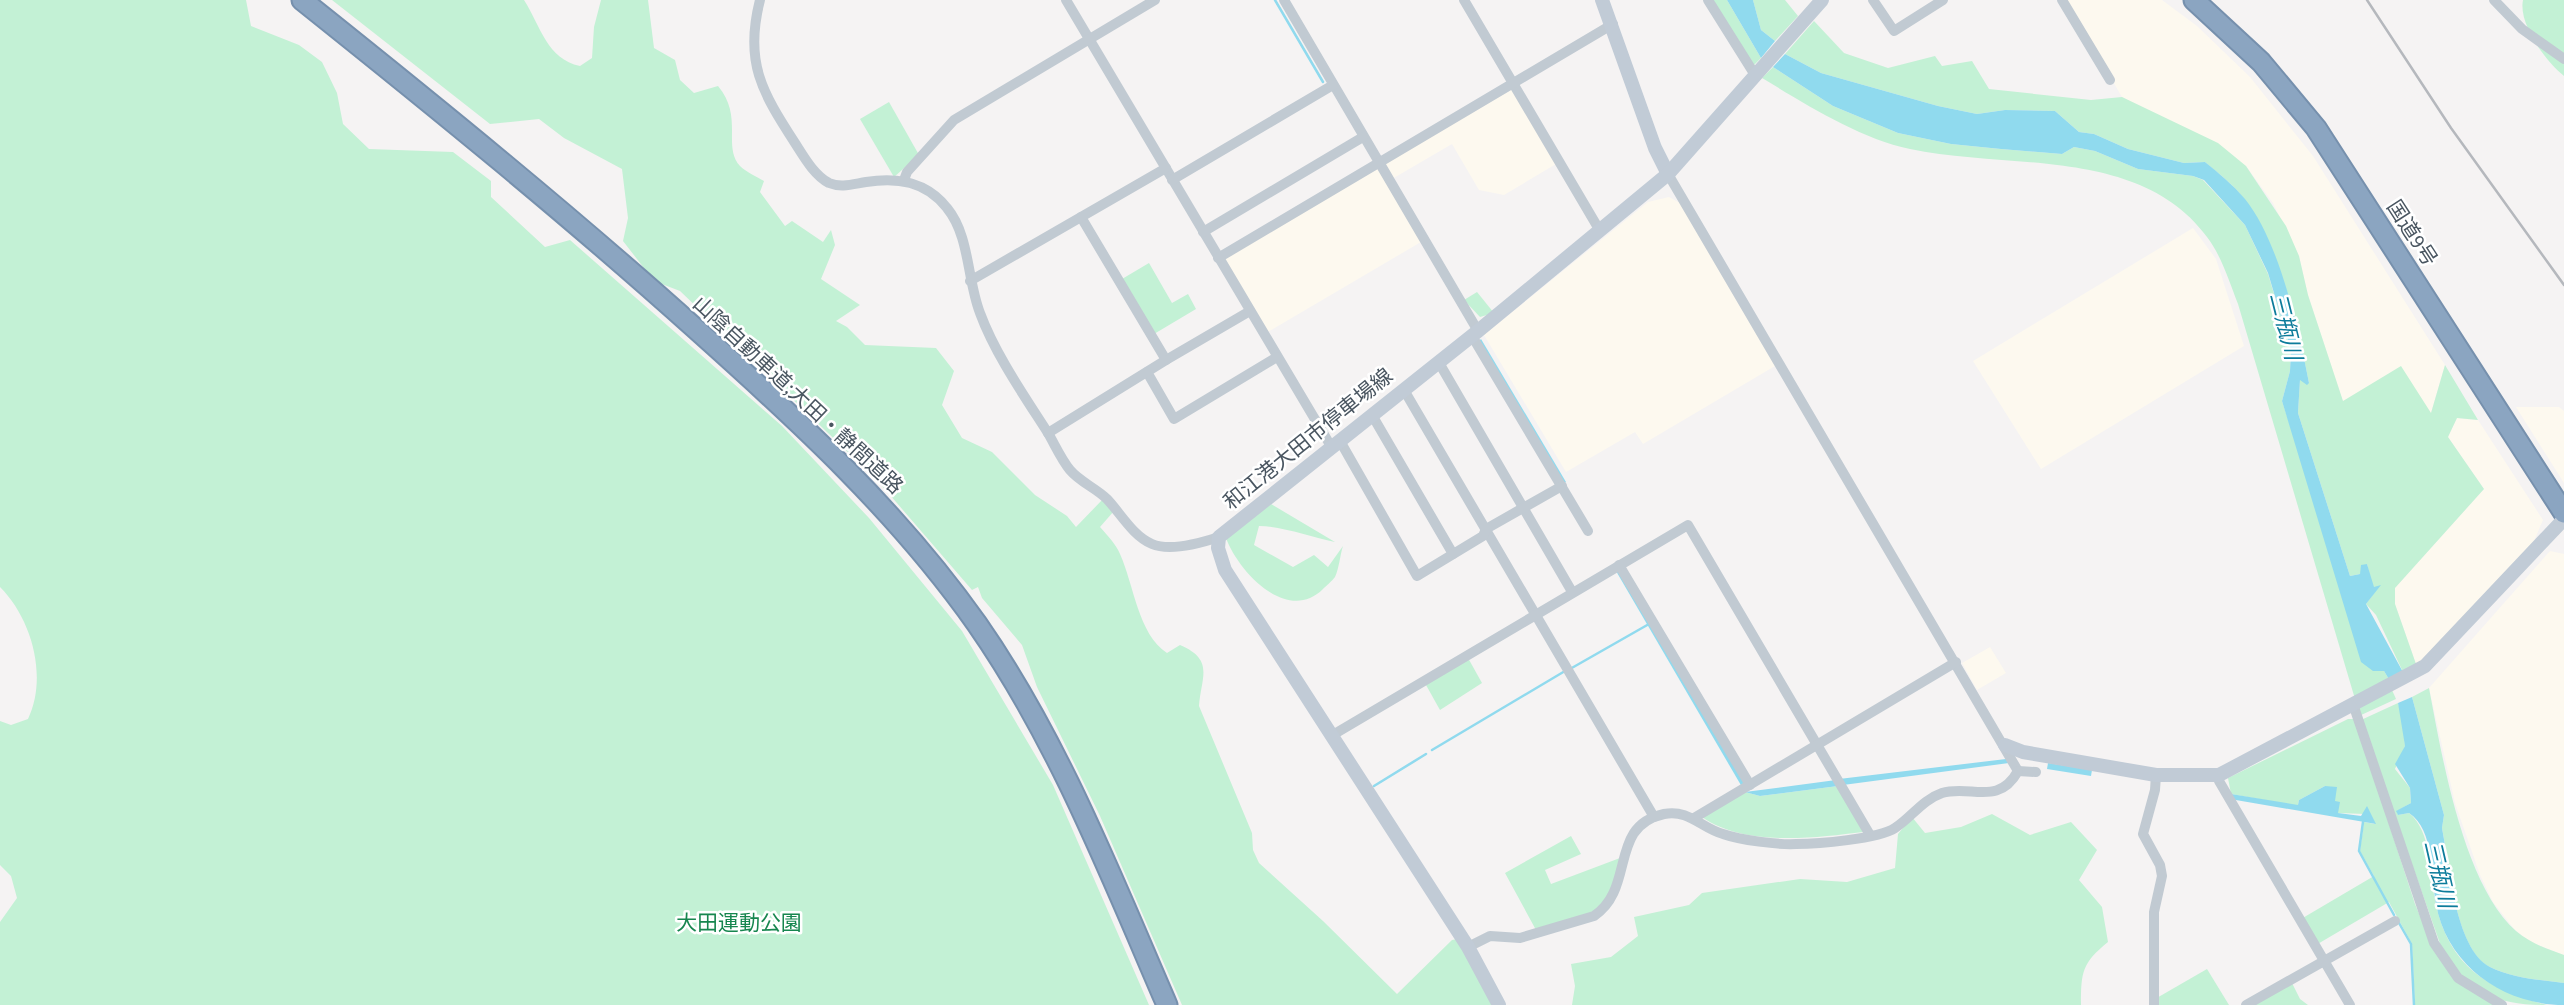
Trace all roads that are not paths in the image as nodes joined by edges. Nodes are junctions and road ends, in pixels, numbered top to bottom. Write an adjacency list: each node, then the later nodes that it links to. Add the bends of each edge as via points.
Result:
1 (302, 0): 70 (highway, 山陰自動車道;大田・静間道路, via 472,136 664,300 770,395 888,511 950,587 1017,688 1056,758)
2 (760, 0): 26 (street, via 753,28 755,67 764,93 808,164 829,182 842,186)
3 (1066, 0): 16 (street)
4 (1155, 0): 16 (street)
5 (1284, 0): 21 (street)
6 (1464, 0): 20 (street)
7 (1602, 0): 15 (main road)
8 (1708, 0): 18 (street)
9 (1822, 0): 18 (main road, 和江港大田市停車場線)
10 (1873, 0): 11 (street, via 1894,31)
11 (1943, 0)
12 (2062, 0): 19 (street)
13 (2494, 0): 17 (street, via 2522,29)
14 (2200, 1): 45 (highway, 国道9号, via 2261,62 2316,128)
15 (1613, 24): 20 (street); 25 (main road)
16 (1089, 38): 24 (street); 26 (street, via 954,120)
17 (2564, 60)
18 (1757, 72): 25 (main road, 和江港大田市停車場線)
19 (2110, 80)
20 (1514, 84): 23 (street); 29 (street)
21 (1333, 85): 22 (street); 27 (street)
22 (1363, 137): 23 (street); 30 (street)
23 (1378, 163): 31 (street); 34 (street)
24 (1166, 168): 27 (street); 28 (street)
25 (1668, 174): 29 (main road, 和江港大田市停車場線); 54 (street)
26 (904, 180): 32 (street, via 926,189 947,208 962,241)
27 (1172, 180): 30 (street)
28 (1081, 217): 32 (street); 36 (street)
29 (1600, 231): 34 (main road, 和江港大田市停車場線)
30 (1203, 232): 31 (street)
31 (1218, 258): 33 (street)
32 (970, 281): 41 (street, via 980,315)
33 (1250, 311): 35 (street); 36 (street)
34 (1475, 333): 37 (main road, 和江港大田市停車場線); 43 (street)
35 (1277, 357): 38 (street, via 1174,418); 42 (street)
36 (1166, 360): 38 (street)
37 (1438, 361): 39 (main road, 和江港大田市停車場線); 44 (street)
38 (1147, 372): 41 (street)
39 (1404, 390): 40 (main road, 和江港大田市停車場線); 47 (street)
40 (1372, 415): 42 (main road, 和江港大田市停車場線); 50 (street)
41 (1048, 433): 49 (street, via 1069,469 1105,497 1141,538 1154,545 1200,544)
42 (1336, 444): 49 (main road, 和江港大田市停車場線); 50 (street, via 1417,576)
43 (1562, 486): 44 (street); 48 (street)
44 (1524, 506): 47 (street); 52 (street)
45 (2564, 513)
46 (2564, 519): 55 (main road, via 2425,666)
47 (1486, 528): 50 (street, via 1483,536); 53 (street)
48 (1588, 531)
49 (1219, 537): 56 (main road, 和江港大田市停車場線, via 1225,570)
50 (1453, 554)
51 (1619, 565): 53 (street); 58 (street, via 1688,525); 63 (street)
52 (1571, 590)
53 (1536, 616): 56 (street); 64 (street)
54 (1956, 662): 57 (street); 58 (street)
55 (2353, 704): 61 (main road); 75 (street, via 2434,943 2458,978)
56 (1331, 736): 68 (main road, 和江港大田市停車場線)
57 (2005, 745): 59 (street); 62 (main road)
58 (1817, 746): 63 (street); 66 (street)
59 (2018, 771): 60 (street); 66 (street, via 1998,790 1942,793 1895,829)
60 (2036, 772)
61 (2219, 775): 62 (main road); 69 (street)
62 (2155, 781): 72 (street, via 2143,834 2162,877 2154,912)
63 (1750, 785): 65 (street)
64 (1654, 817): 65 (street, via 1678,813); 68 (street, via 1630,838 1623,853 1622,875 1604,909 1594,916 1520,938 1490,936)
65 (1694, 818): 66 (street, via 1722,834 1794,845)
66 (1870, 835)
67 (2395, 921): 69 (street)
68 (1468, 947): 71 (main road, 和江港大田市停車場線)
69 (2323, 961): 73 (street); 74 (street)
70 (1167, 1005)
71 (1499, 1005)
72 (2154, 1005)
73 (2246, 1005)
74 (2350, 1005)
75 (2502, 1005)

